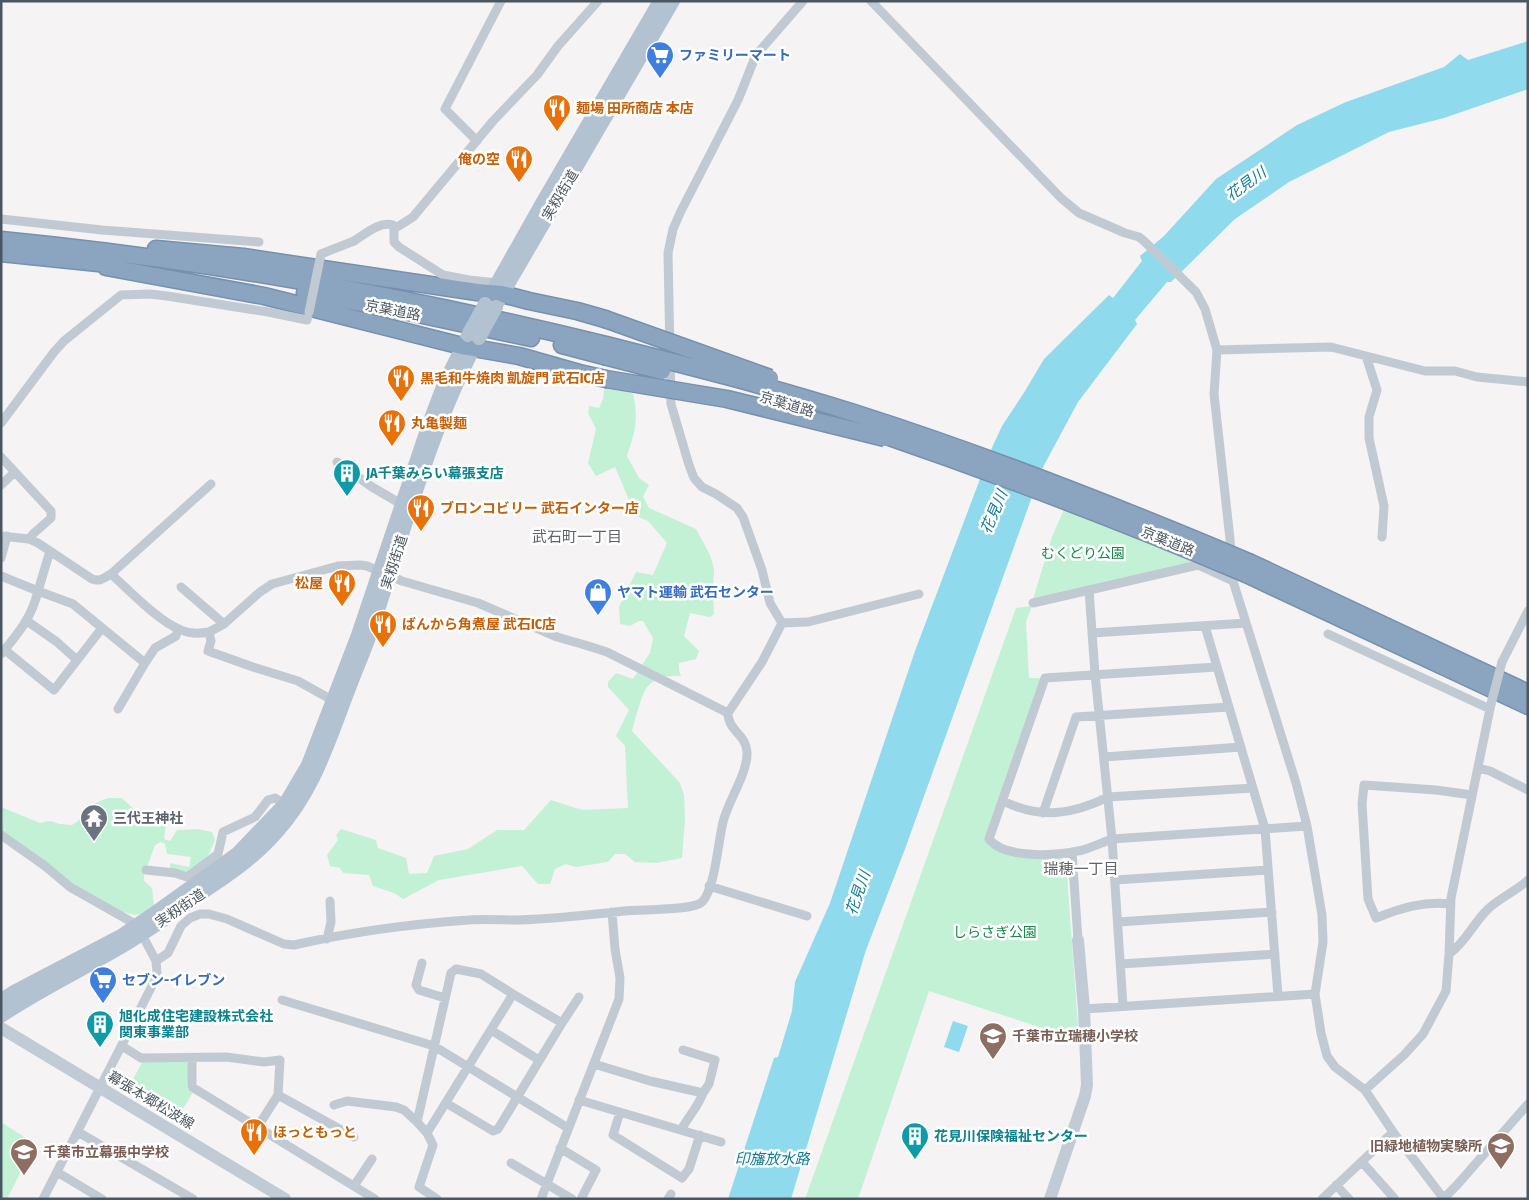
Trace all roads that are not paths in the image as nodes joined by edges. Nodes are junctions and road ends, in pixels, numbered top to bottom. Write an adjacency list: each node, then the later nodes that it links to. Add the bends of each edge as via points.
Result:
1 (501, 1): 7 (street, via 445,109)
2 (598, 1): 7 (street)
3 (660, 1): 15 (main road, 実籾街道)
4 (673, 1): 15 (main road, 実籾街道)
5 (803, 1): 45 (street, via 756,55 738,100 681,211 668,253 671,404 689,465 702,487 737,508 762,570 770,602)
6 (871, 1): 18 (street, via 1061,198 1079,213 1139,237 1196,292 1205,309)
7 (477, 141): 9 (street, via 413,217)
8 (1, 219): 11 (street)
9 (394, 229): 15 (street, via 394,242 399,247 436,271); 21 (street, bridge, via 393,225 384,224 321,254 307,320 150,294 121,295 64,341)
10 (1, 240): 12 (highway, 京葉道路)
11 (259, 242)
12 (42, 244): 15 (highway, via 174,250 243,257); 17 (highway, 京葉道路, via 267,275 384,295)
13 (1, 253): 14 (highway, 京葉道路)
14 (58, 258): 16 (highway, via 264,296); 17 (highway, 京葉道路, via 172,272 332,298 538,340)
15 (494, 296): 16 (main road, 実籾街道, bridge); 22 (highway, bridge, via 605,319 867,413)
16 (471, 342): 22 (highway, bridge, via 579,373 763,407); 28 (main road, 実籾街道, via 444,384); 34 (main road, 実籾街道)
17 (605, 350): 22 (highway, 京葉道路, bridge)
18 (1216, 350): 19 (street, via 1331,347); 35 (street, via 1214,394 1230,539)
19 (1366, 356): 20 (street, via 1425,371 1454,371 1477,377); 30 (street, via 1377,390 1369,417 1369,438 1384,506)
20 (1528, 382)
21 (1, 423)
22 (937, 447): 35 (highway, 京葉道路, bridge)
23 (1, 457): 25 (street)
24 (337, 462): 28 (street, via 372,488)
25 (15, 472): 26 (street); 31 (street, via 51,511 51,518)
26 (1, 484)
27 (211, 484): 36 (street)
28 (401, 504): 34 (main road, 実籾街道)
29 (4, 536): 31 (street); 33 (street)
30 (1382, 536)
31 (29, 539): 32 (street)
32 (50, 551): 36 (street, via 92,579 101,580); 40 (street)
33 (1, 558)
34 (385, 573): 47 (street, via 360,565 338,566 272,584); 60 (main road, 実籾街道); 65 (street, via 478,603 557,637 607,652); 75 (main road, 実籾街道, via 372,628 316,773)
35 (1243, 573): 39 (street, via 1198,565); 46 (street); 59 (highway, 京葉道路); 62 (highway, 京葉道路)
36 (111, 574): 50 (street)
37 (1, 576): 40 (street)
38 (181, 587): 47 (street)
39 (1089, 590): 42 (street); 52 (street)
40 (38, 591): 44 (street); 49 (street, via 73,604)
41 (919, 594): 45 (street, via 808,622)
42 (1033, 603)
43 (1528, 611): 61 (street, bridge, via 1502,662)
44 (27, 621): 54 (street); 55 (street)
45 (782, 623): 65 (street, via 762,662)
46 (1246, 623): 48 (street); 77 (street)
47 (224, 624): 51 (street)
48 (1205, 626): 52 (street); 57 (street)
49 (102, 628): 55 (street); 56 (street)
50 (178, 629): 51 (street); 56 (street, via 176,636 155,648)
51 (208, 632): 60 (street, via 211,641 208,650 298,682)
52 (1092, 633): 58 (street)
53 (1328, 634): 61 (street)
54 (3, 652): 55 (street, via 54,690)
55 (78, 660)
56 (144, 663): 64 (street)
57 (1217, 667): 58 (street); 63 (street)
58 (1095, 674): 66 (street); 74 (street, via 1045,678)
59 (1528, 693)
60 (332, 700): 75 (main road, 実籾街道)
61 (1490, 706): 69 (street)
62 (1528, 706)
63 (1229, 707): 66 (street); 67 (street)
64 (118, 709)
65 (728, 713): 86 (street, via 728,720 746,742 748,753 722,823)
66 (1099, 715): 68 (street); 76 (street, via 1076,717)
67 (1241, 747): 68 (street); 70 (street)
68 (1104, 756): 73 (street)
69 (1478, 768): 71 (street); 72 (street)
70 (1253, 788): 73 (street); 78 (street)
71 (1528, 790)
72 (1472, 795): 88 (street); 88 (street, via 1364,785 1362,804 1368,899 1376,918 1416,904)
73 (1108, 797): 76 (street, via 1071,812); 80 (street)
74 (1003, 800): 76 (street, via 1015,807); 81 (street, via 989,839 993,845 1029,854)
75 (290, 807): 82 (street, via 275,798 268,800 255,817 223,832 218,854 187,877); 93 (main road, 実籾街道, via 275,835 247,862)
76 (1043, 813)
77 (1308, 826): 78 (street); 102 (street, via 1322,914 1323,942)
78 (1265, 829): 80 (street); 83 (street)
79 (1, 835): 93 (street, via 70,887)
80 (1112, 839): 81 (street); 84 (street)
81 (1072, 852): 95 (street)
82 (146, 870)
83 (1268, 870): 84 (street); 90 (street)
84 (1115, 880): 92 (street)
85 (1528, 880): 97 (street, via 1488,909 1459,948)
86 (709, 886): 89 (street, via 703,902 696,907); 91 (street)
87 (330, 902): 94 (street, via 331,924)
88 (1450, 904): 97 (street)
89 (612, 912): 94 (street, via 541,919 461,921); 119 (street, via 619,999)
90 (1272, 912): 92 (street); 96 (street)
91 (807, 916)
92 (1118, 922): 99 (street)
93 (139, 930): 98 (street); 105 (main road, 実籾街道, via 121,936); 110 (main road, 実籾街道)
94 (327, 939): 98 (street, via 284,944 227,919 200,914 181,926 168,953)
95 (1078, 940): 109 (street)
96 (1275, 954): 99 (street); 103 (street)
97 (1449, 954): 122 (street, via 1446,991 1424,1034)
98 (156, 961): 114 (street, via 155,980)
99 (1121, 964): 108 (street)
100 (419, 967): 104 (street, via 416,985 419,990)
101 (513, 994): 104 (street, via 481,974 456,969 451,973); 111 (street); 113 (street)
102 (1315, 994): 103 (street); 122 (street, via 1327,1056 1335,1068)
103 (1278, 996): 108 (street)
104 (445, 998): 115 (street)
105 (1, 1000)
106 (282, 1000): 115 (street)
107 (575, 1000): 111 (street)
108 (1123, 1006): 109 (street)
109 (1084, 1009): 159 (street, via 1085,1096)
110 (1, 1016)
111 (562, 1024): 118 (street)
112 (1, 1028): 121 (street, 幕張本郷松波線)
113 (491, 1030): 118 (street); 120 (street)
114 (122, 1046): 117 (street, via 141,1058); 121 (street)
115 (434, 1046): 120 (street); 131 (street)
116 (683, 1050): 123 (street, via 716,1060)
117 (192, 1058): 124 (street, via 280,1060); 132 (street, via 192,1087)
118 (539, 1060): 125 (street)
119 (594, 1064): 123 (street); 126 (street)
120 (469, 1066): 125 (street); 127 (street)
121 (100, 1088): 135 (street); 149 (street, 幕張本郷松波線)
122 (1365, 1090): 136 (street)
123 (703, 1094): 134 (street, via 698,1107)
124 (278, 1095): 132 (street); 139 (street)
125 (517, 1097): 127 (street, via 498,1129 493,1131); 133 (street)
126 (579, 1100): 130 (street); 133 (street)
127 (446, 1103): 137 (street)
128 (1528, 1104): 150 (street)
129 (334, 1105): 131 (street, via 347,1101 396,1107)
130 (620, 1112): 134 (street); 138 (street, via 614,1135 682,1178 689,1169)
131 (417, 1122): 137 (street)
132 (257, 1128): 148 (street)
133 (568, 1128): 141 (street)
134 (681, 1130): 138 (street)
135 (78, 1132): 145 (street); 153 (street)
136 (1393, 1132): 143 (street); 150 (street)
137 (427, 1133): 155 (street, via 433,1145 419,1187)
138 (700, 1135): 140 (street)
139 (354, 1137)
140 (721, 1142)
141 (560, 1148): 146 (street); 158 (street, via 596,1170)
142 (372, 1159): 148 (street)
143 (1362, 1162): 147 (street); 162 (street)
144 (508, 1164): 146 (street)
145 (57, 1172): 151 (street); 152 (street)
146 (546, 1185): 156 (street); 157 (street)
147 (1336, 1185): 160 (street); 161 (street)
148 (354, 1186): 154 (street)
149 (278, 1197)
150 (1444, 1198)
151 (43, 1199)
152 (102, 1199)
153 (193, 1199)
154 (375, 1199)
155 (437, 1199)
156 (541, 1199)
157 (572, 1199)
158 (581, 1199)
159 (1050, 1199)
160 (1322, 1199)
161 (1349, 1199)
162 (1393, 1199)

